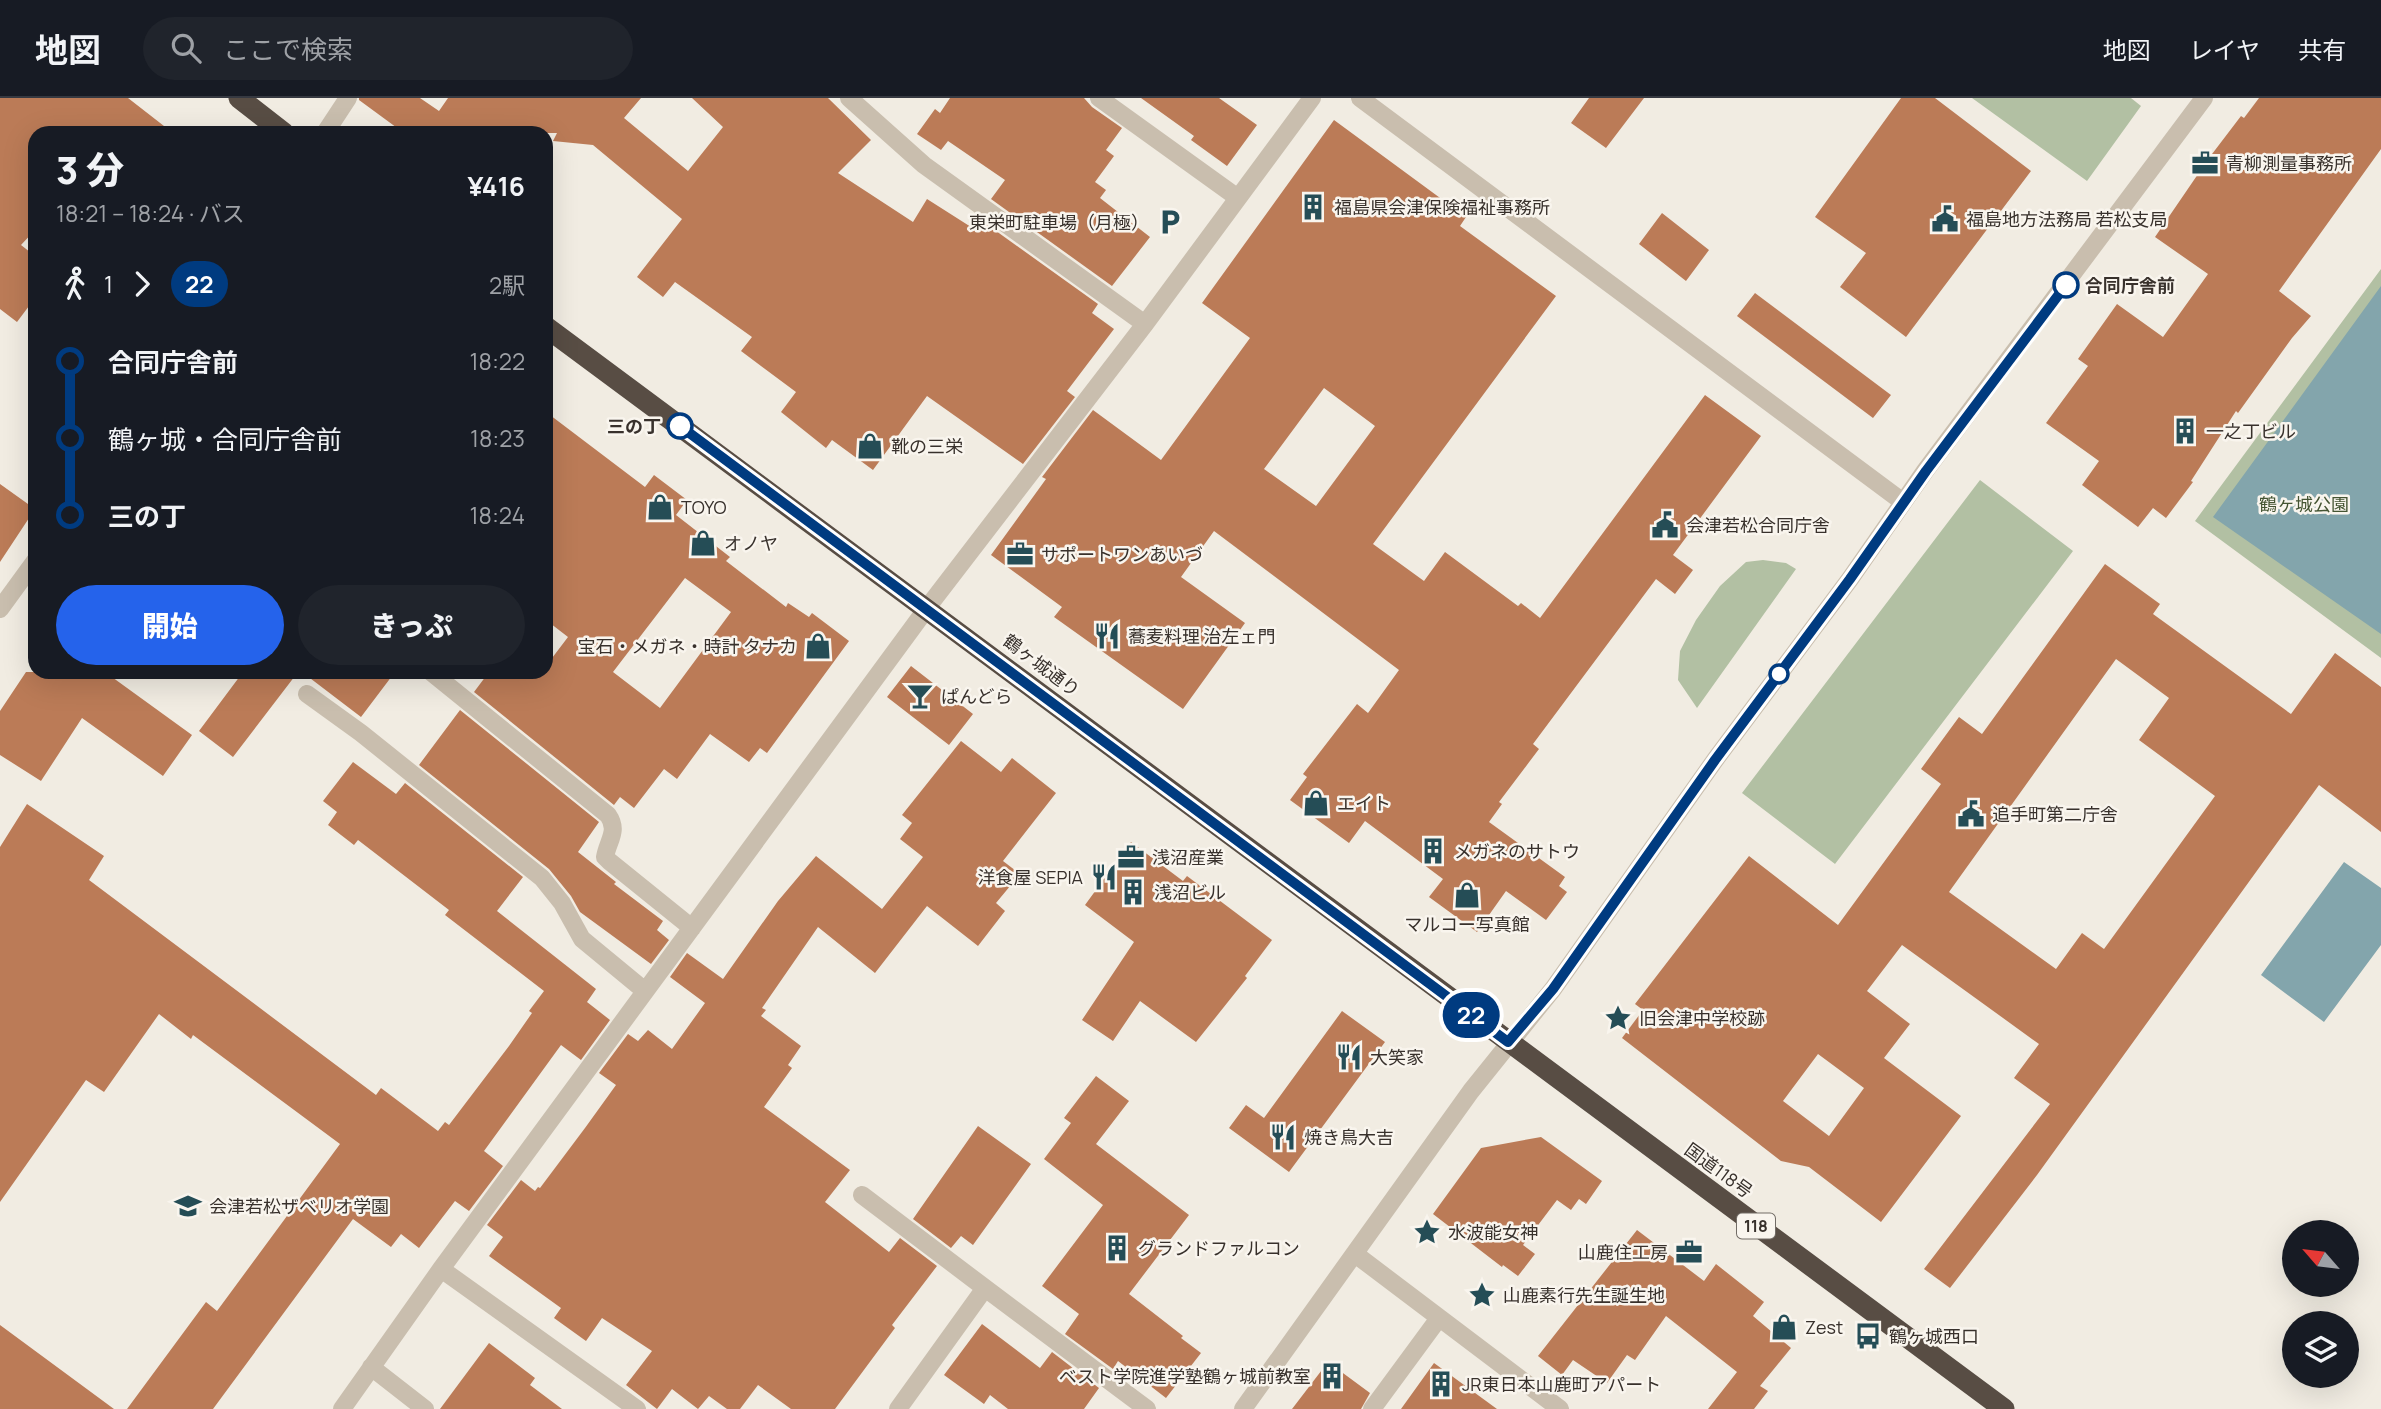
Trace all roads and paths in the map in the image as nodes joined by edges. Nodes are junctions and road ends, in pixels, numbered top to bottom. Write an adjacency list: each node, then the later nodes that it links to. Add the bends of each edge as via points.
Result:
1 (239, 98): 8 (highway)
2 (348, 98): 9 (street)
3 (849, 98): 11 (street, via 924,165)
4 (1099, 98): 10 (street)
5 (1312, 98): 10 (street)
6 (1360, 98): 13 (street)
7 (2204, 98): 13 (street)
8 (275, 126)
9 (330, 126)
10 (1238, 198): 11 (street)
11 (1145, 324): 15 (street)
12 (553, 332): 15 (highway, 鶴ヶ城通り / 118)
13 (1903, 502): 21 (street, via 1553,989)
14 (28, 571): 16 (street)
15 (927, 608): 19 (street); 21 (highway, 鶴ヶ城通り / 118)
16 (0, 609)
17 (440, 679): 19 (street, via 608,816 614,832 605,856)
18 (307, 694): 20 (street, via 542,878 582,939)
19 (692, 928): 20 (street)
20 (645, 991): 24 (street)
21 (1508, 1042): 23 (street); 36 (highway, 国道118号 / 118)
22 (862, 1195): 25 (street)
23 (1355, 1254): 26 (street); 33 (street)
24 (441, 1269): 27 (street); 30 (street)
25 (985, 1289): 31 (street); 32 (street)
26 (1439, 1318): 34 (street); 35 (street)
27 (371, 1367): 28 (street); 29 (street)
28 (342, 1409)
29 (425, 1409)
30 (637, 1409)
31 (898, 1409)
32 (1147, 1409)
33 (1242, 1409)
34 (1373, 1409)
35 (1560, 1409)
36 (2004, 1409)

